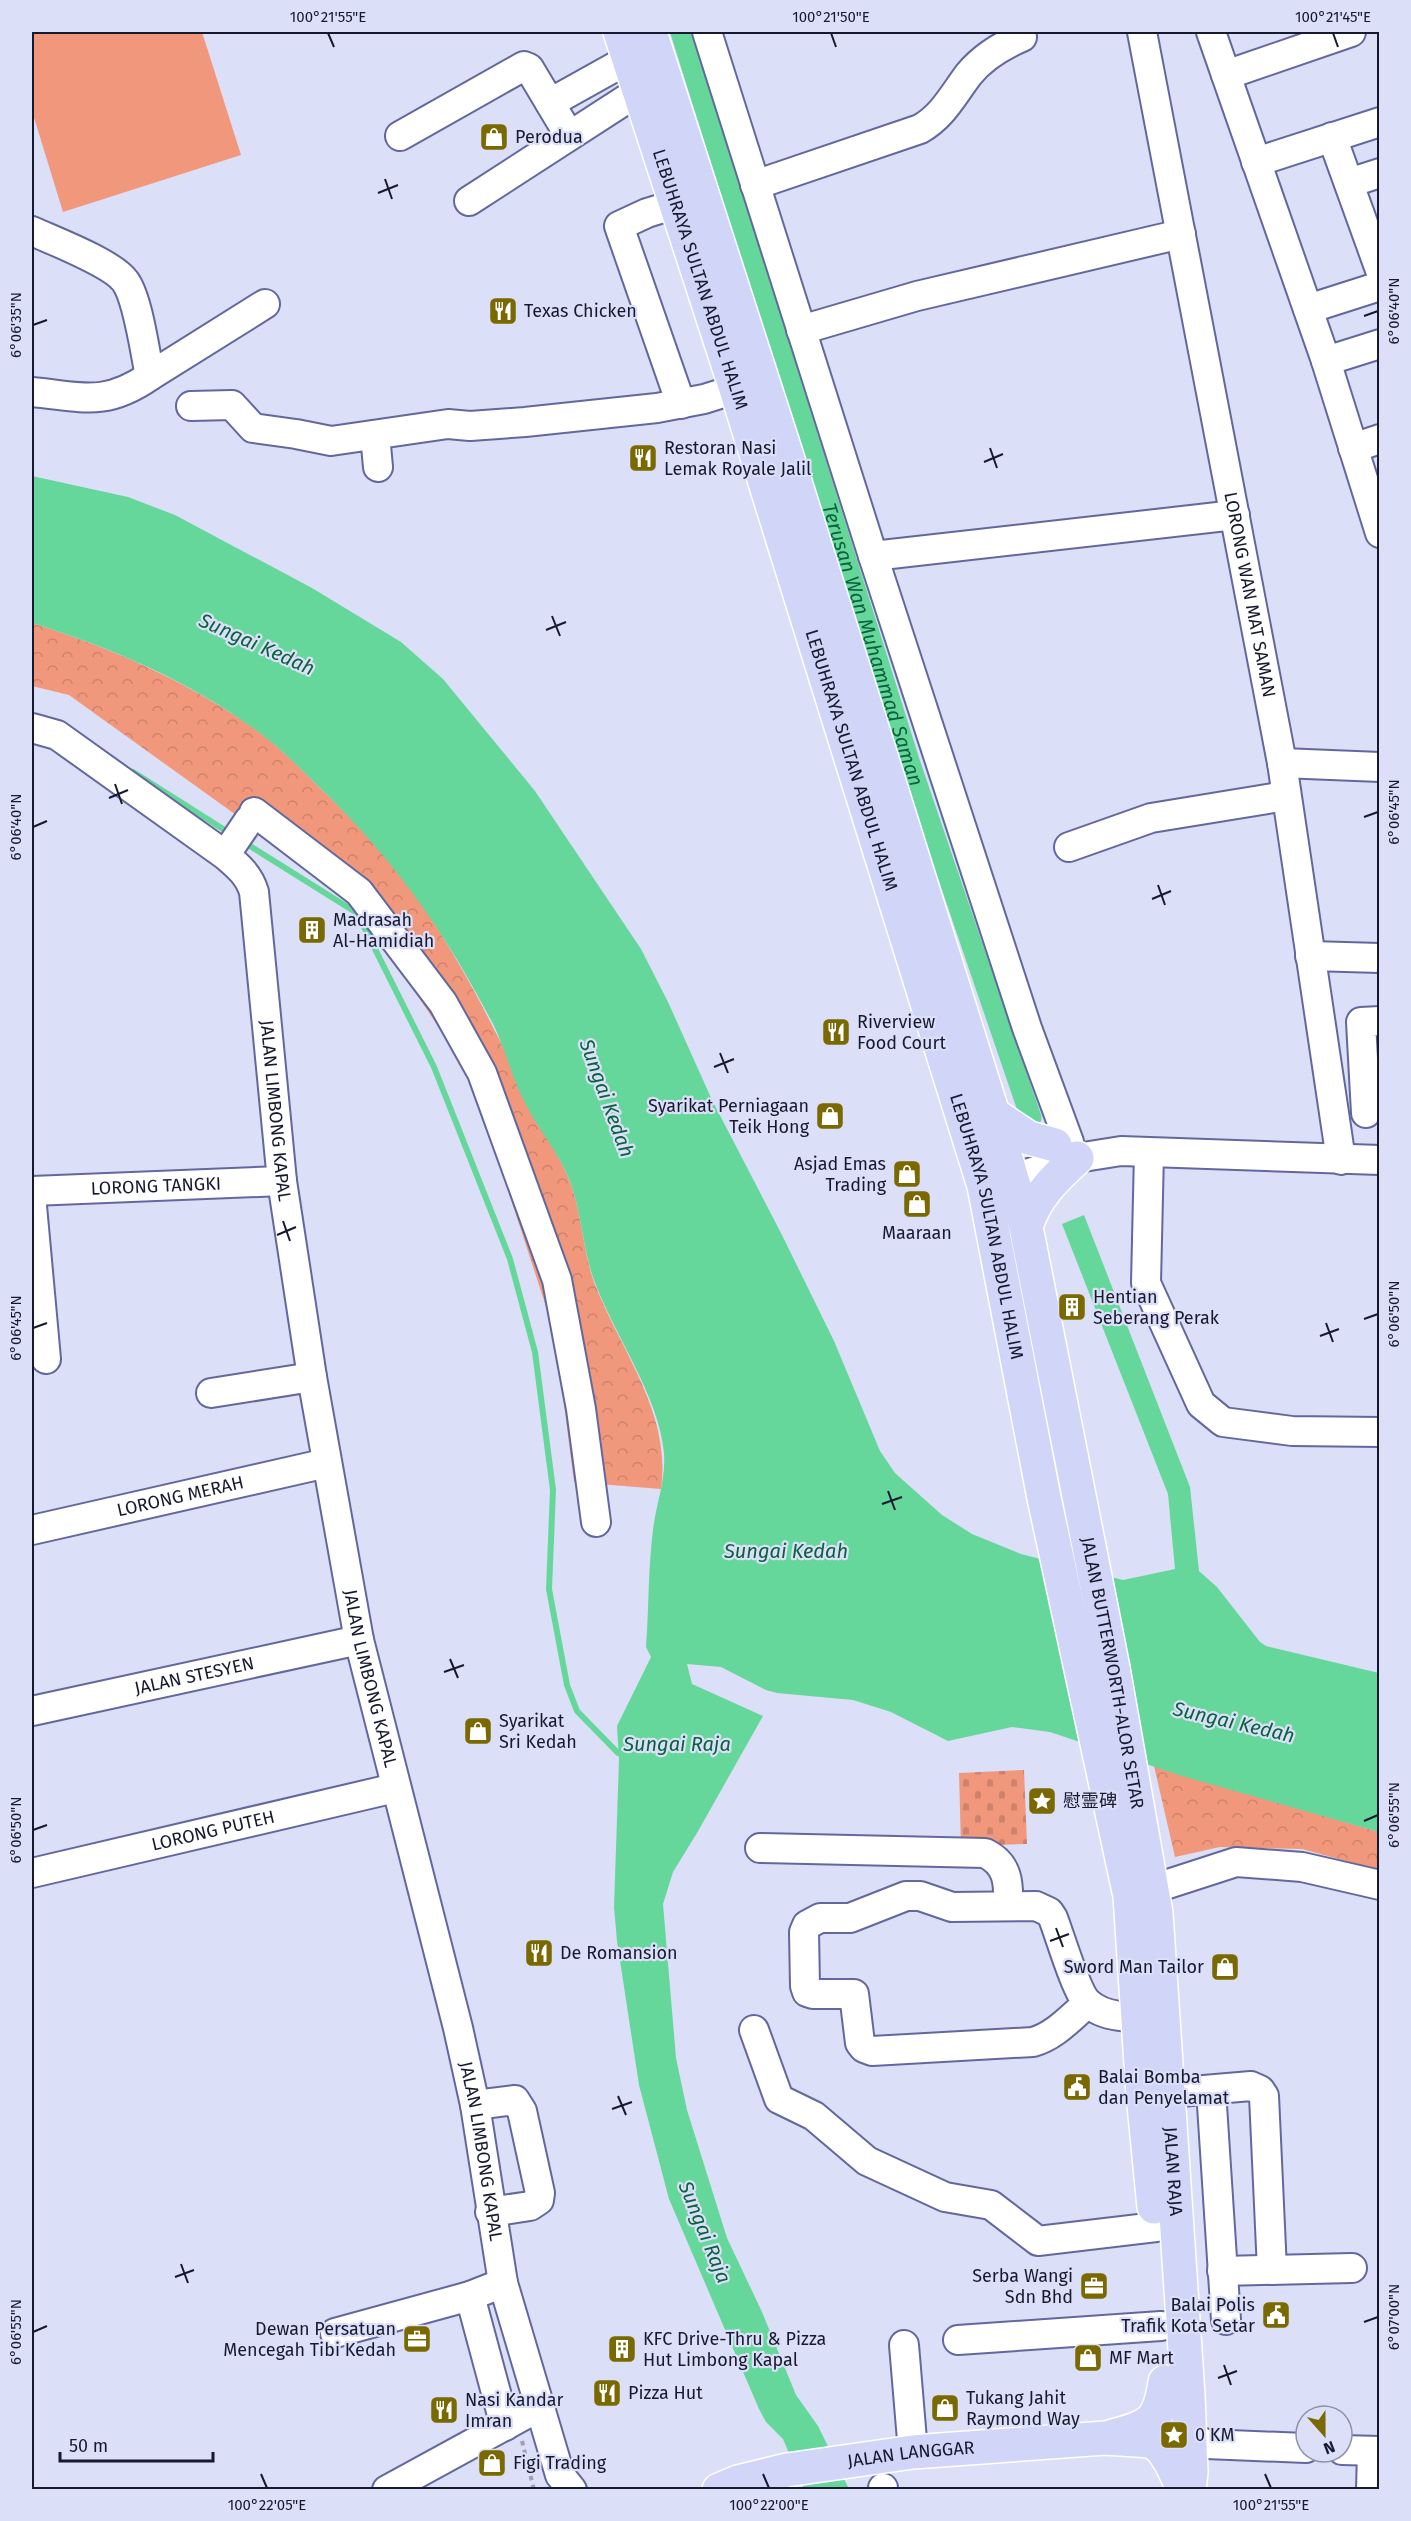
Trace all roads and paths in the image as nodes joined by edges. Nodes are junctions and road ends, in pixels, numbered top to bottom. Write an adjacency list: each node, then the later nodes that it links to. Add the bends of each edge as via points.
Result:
1 (650, 32): 53 (main road, LEBUHRAYA SULTAN ABDUL HALIM)
2 (707, 32): 18 (street)
3 (1142, 32): 22 (street, LORONG WAN MAT SAMAN)
4 (1211, 32): 8 (street)
5 (1351, 32): 8 (street)
6 (1022, 37): 18 (street, via 981,61 942,114 920,129)
7 (625, 45): 9 (main road, LEBUHRAYA SULTAN ABDUL HALIM); 10 (street)
8 (1226, 75): 15 (street)
9 (639, 91): 12 (street); 20 (main road, LEBUHRAYA SULTAN ABDUL HALIM)
10 (550, 104): 12 (street); 13 (street, via 529,68 521,67)
11 (1380, 122): 14 (street)
12 (569, 135): 19 (street)
13 (400, 136)
14 (1332, 137): 15 (street); 17 (street)
15 (1256, 162): 26 (street)
16 (1380, 173): 17 (street)
17 (1349, 183): 23 (street)
18 (755, 185): 27 (street)
19 (469, 201)
20 (676, 204): 31 (main road, LEBUHRAYA SULTAN ABDUL HALIM); 33 (street, via 619,226)
21 (32, 231): 30 (street, via 114,270 125,281 132,295)
22 (1181, 234): 27 (street, via 917,296); 39 (street, LORONG WAN MAT SAMAN)
23 (1377, 253)
24 (1380, 286): 26 (street)
25 (265, 304): 30 (street)
26 (1308, 309): 29 (street)
27 (801, 330): 41 (street)
28 (1380, 344): 29 (street)
29 (1326, 362): 37 (street)
30 (150, 376): 32 (street, via 129,390 107,397)
31 (736, 389): 33 (street); 58 (main road, LEBUHRAYA SULTAN ABDUL HALIM)
32 (32, 392)
33 (681, 404): 35 (street, via 525,422 448,424)
34 (192, 406): 35 (street, via 232,405 253,428 331,441)
35 (375, 435): 38 (street)
36 (1380, 439): 37 (street)
37 (1353, 448): 40 (street)
38 (378, 466)
39 (1235, 515): 41 (street); 43 (street, LORONG WAN MAT SAMAN)
40 (1380, 533)
41 (873, 556): 54 (street)
42 (32, 728): 47 (street, via 57,735 225,855)
43 (1282, 763): 44 (street); 45 (street, LORONG WAN MAT SAMAN)
44 (1380, 767)
45 (1286, 796): 46 (street, via 1151,818); 48 (street, LORONG WAN MAT SAMAN)
46 (1069, 847)
47 (237, 859): 59 (street, JALAN LIMBONG KAPAL, via 254,892); 70 (street, via 252,816 359,892 443,1003 482,1073 557,1281 581,1409)
48 (1310, 956): 49 (street); 51 (street, LORONG WAN MAT SAMAN)
49 (1380, 958)
50 (1371, 1032): 51 (street); 52 (street)
51 (1325, 1045): 56 (street, LORONG WAN MAT SAMAN)
52 (1366, 1113)
53 (993, 1114): 54 (main road, via 1029,1138); 58 (main road, LEBUHRAYA SULTAN ABDUL HALIM)
54 (1067, 1148): 55 (street); 58 (street, via 1045,1167); 62 (main road, via 1058,1176 1037,1199)
55 (1135, 1152): 56 (street); 66 (street, via 1146,1283 1201,1404 1223,1422 1292,1431)
56 (1341, 1160): 57 (street)
57 (1380, 1160)
58 (996, 1173): 62 (main road, LEBUHRAYA SULTAN ABDUL HALIM); 69 (main road, LEBUHRAYA SULTAN ABDUL HALIM)
59 (282, 1181): 60 (street, LORONG TANGKI); 64 (street, JALAN LIMBONG KAPAL)
60 (32, 1191)
61 (32, 1206): 63 (street)
62 (1026, 1227): 68 (main road, LEBUHRAYA SULTAN ABDUL HALIM)
63 (46, 1359)
64 (312, 1377): 65 (street); 67 (street, JALAN LIMBONG KAPAL)
65 (211, 1393)
66 (1380, 1432)
67 (327, 1463): 71 (street, LORONG MERAH); 72 (street, JALAN LIMBONG KAPAL)
68 (1077, 1491): 76 (main road, JALAN BUTTERWORTH-ALOR SETAR)
69 (1044, 1498): 76 (main road, JALAN BUTTERWORTH-ALOR SETAR)
70 (596, 1522)
71 (32, 1530)
72 (359, 1640): 73 (street, JALAN STESYEN); 74 (street, JALAN LIMBONG KAPAL)
73 (32, 1711)
74 (395, 1788): 77 (street, LORONG PUTEH); 86 (street, JALAN LIMBONG KAPAL)
75 (760, 1848): 80 (street, via 985,1853 998,1861 1007,1875)
76 (1134, 1857): 79 (main road, JALAN RAJA)
77 (32, 1873)
78 (1380, 1885): 79 (street, via 1302,1867 1236,1862)
79 (1141, 1893): 82 (main road, JALAN RAJA)
80 (1008, 1906): 81 (street, via 1036,1906 1049,1912); 81 (street, via 952,1907 921,1896 906,1896 850,1918 820,1918 804,1932 807,1992 854,1994 860,2043 872,2051 1033,2042 1049,2036)
81 (1088, 2003): 82 (street, via 1104,2012)
82 (1151, 2016): 85 (main road, JALAN RAJA)
83 (754, 2030): 88 (street, via 779,2099 814,2116 867,2161 945,2198 991,2205 1038,2241)
84 (1211, 2090): 85 (street); 91 (street, via 1251,2086 1264,2096); 92 (street)
85 (1156, 2094): 88 (main road, JALAN RAJA); 102 (main road, JALAN RAJA)
86 (475, 2105): 87 (street, JALAN LIMBONG KAPAL); 87 (street, via 515,2100 522,2111 540,2193 539,2200 530,2206)
87 (490, 2212): 89 (street, JALAN LIMBONG KAPAL)
88 (1156, 2227): 95 (main road, JALAN RAJA)
89 (507, 2263): 93 (street); 100 (street, JALAN LIMBONG KAPAL)
90 (1352, 2268): 91 (street)
91 (1272, 2270): 92 (street)
92 (1222, 2271): 94 (street)
93 (470, 2296): 96 (street); 100 (street)
94 (1226, 2320)
95 (1161, 2326): 97 (street); 99 (main road, JALAN RAJA)
96 (334, 2333)
97 (958, 2340)
98 (904, 2345): 106 (street)
99 (1165, 2382): 101 (main road, JALAN LANGGAR, via 1162,2402 1152,2421); 102 (main road)
100 (520, 2418): 107 (street, JALAN LIMBONG KAPAL); 109 (street); 110 (path)
101 (1105, 2438): 102 (main road, JALAN LANGGAR); 106 (main road, JALAN LANGGAR)
102 (1176, 2443): 103 (street); 111 (main road, JALAN RAJA, via 1172,2463); 112 (main road, JALAN RAJA)
103 (1294, 2448)
104 (1354, 2450): 105 (street)
105 (1376, 2451): 113 (street)
106 (913, 2452): 108 (main road, JALAN LANGGAR, via 787,2470)
107 (564, 2485)
108 (733, 2487)
109 (387, 2490)
110 (534, 2490)
111 (1184, 2490)
112 (1189, 2490)
113 (1371, 2490)

